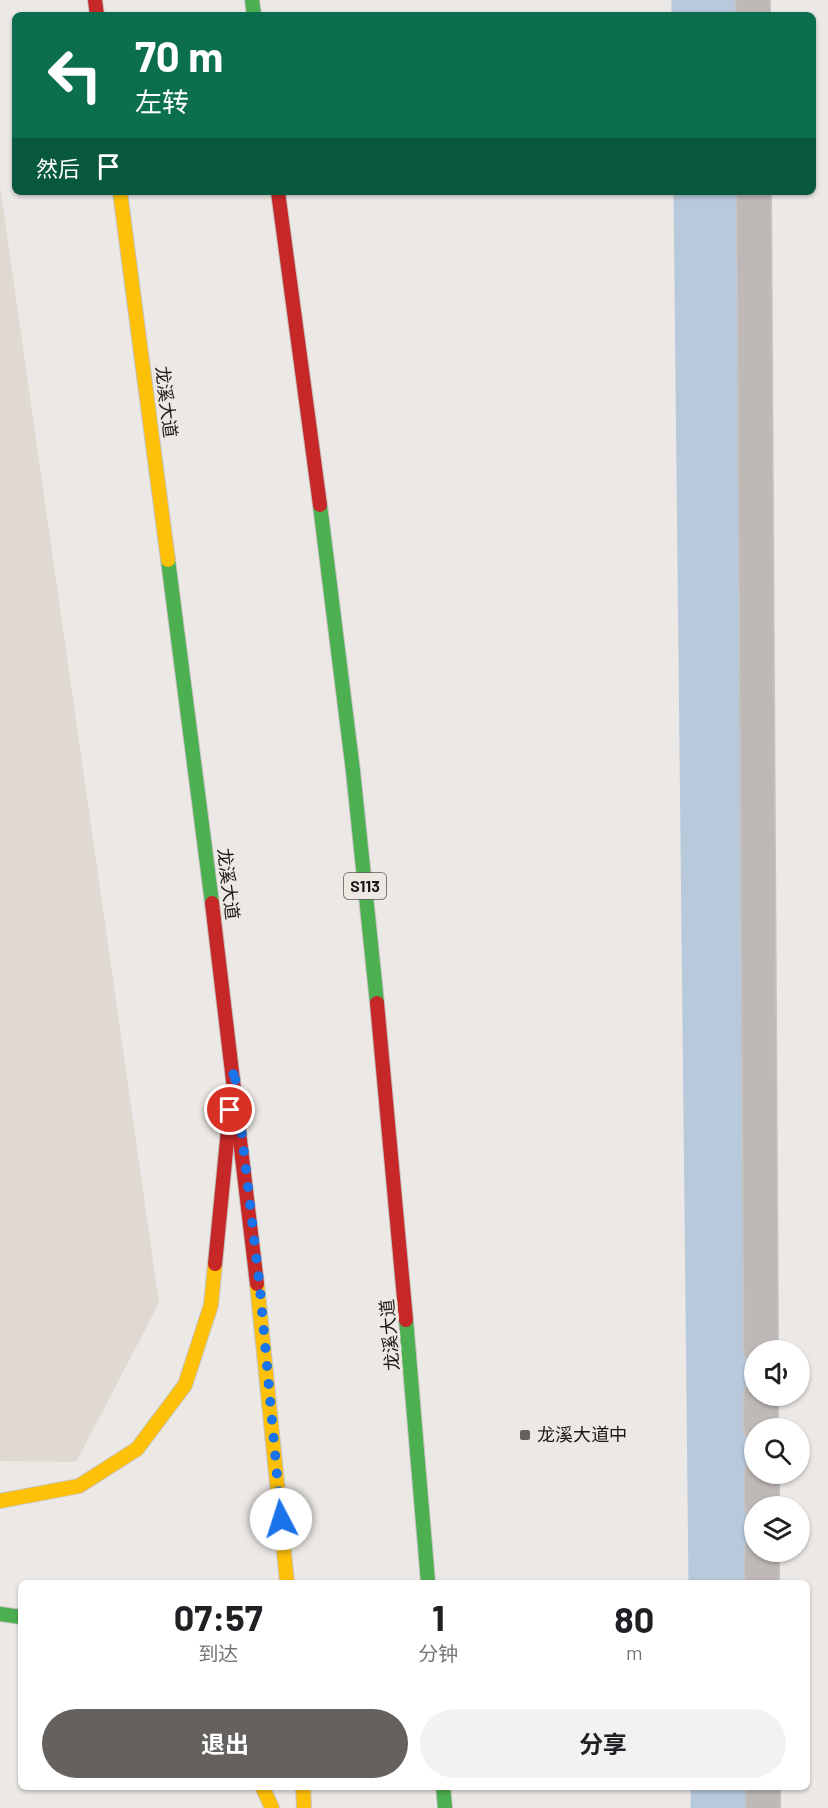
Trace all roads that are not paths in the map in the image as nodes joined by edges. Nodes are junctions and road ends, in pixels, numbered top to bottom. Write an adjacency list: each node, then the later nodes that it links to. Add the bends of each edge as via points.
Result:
1 (120, 195): 4 (main road, 龙溪大道)
2 (278, 195): 9 (main road, 龙溪大道 / S113, via 362,854)
3 (754, 195): 5 (street)
4 (234, 1068): 6 (main road, via 211,1305 185,1385 137,1449 79,1486); 8 (main road, 龙溪大道, via 260,1289)
5 (761, 1340)
6 (0, 1501)
7 (762, 1562): 10 (street)
8 (287, 1580)
9 (428, 1580)
10 (762, 1580)
11 (0, 1614): 12 (main road)
12 (18, 1617)
13 (264, 1790): 17 (main road)
14 (303, 1790): 18 (main road)
15 (443, 1790): 19 (main road)
16 (763, 1790): 20 (street)
17 (272, 1808)
18 (304, 1808)
19 (445, 1808)
20 (763, 1808)

